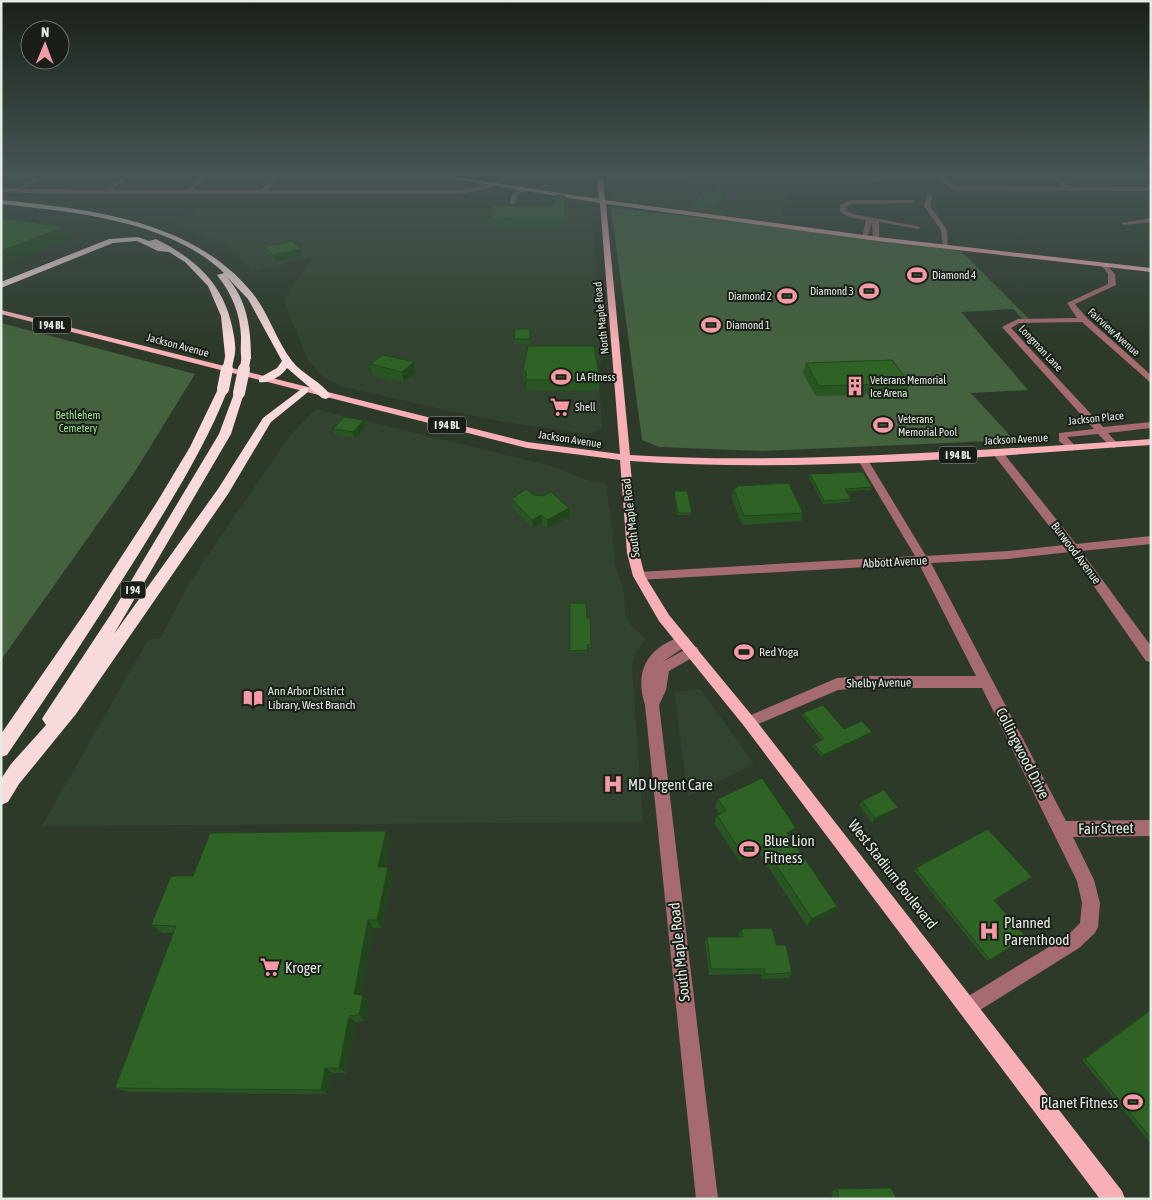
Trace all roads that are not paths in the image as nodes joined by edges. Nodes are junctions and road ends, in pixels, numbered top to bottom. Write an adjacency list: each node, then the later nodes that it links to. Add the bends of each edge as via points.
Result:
1 (124, 230): 12 (highway, I 94)
2 (145, 230): 10 (highway, I 94)
3 (604, 230): 29 (main road, North Maple Road)
4 (810, 230): 8 (main road)
5 (866, 230): 8 (street)
6 (876, 230): 9 (street)
7 (944, 230): 11 (street)
8 (864, 237): 9 (main road)
9 (876, 238): 11 (main road)
10 (181, 243): 18 (highway, via 208,257 245,289 258,305); 40 (highway, I 94, bridge, via 212,266 232,290 244,316 246,360 239,393 225,434 196,484 118,615)
11 (946, 248): 13 (main road)
12 (181, 256): 15 (highway, via 138,239 118,240 94,246); 39 (highway, I 94, bridge, via 207,279 222,301 230,333 230,356 223,389 192,457)
13 (1104, 265): 14 (main road); 17 (street, Fairview Avenue, via 1111,274 1112,284 1071,303)
14 (1151, 270)
15 (1, 285)
16 (1, 312): 19 (main road, Jackson Avenue / I 94 BL)
17 (1084, 320): 20 (street, Fairview Avenue); 24 (street, Longman Lane, via 1018,321 1006,327)
18 (287, 361): 19 (highway, via 281,370); 22 (highway, via 299,374 320,386)
19 (263, 380): 21 (main road, Jackson Avenue / I 94 BL)
20 (1151, 380)
21 (304, 390): 22 (main road, Jackson Avenue / I 94 BL); 40 (highway, via 268,420 223,491 70,709)
22 (326, 396): 29 (main road, Jackson Avenue / I 94 BL, via 527,445)
23 (1151, 425): 24 (street, Jackson Place)
24 (1100, 430): 26 (street, Longman Lane); 27 (street, Jackson Place, via 1062,434)
25 (1151, 442): 26 (main road, Jackson Avenue / I 94 BL)
26 (1114, 445): 27 (main road, Jackson Avenue / I 94 BL)
27 (1072, 448): 28 (main road, Jackson Avenue / I 94 BL)
28 (997, 452): 30 (main road, Jackson Avenue / I 94 BL); 32 (street, Burwood Avenue)
29 (624, 459): 30 (main road, Jackson Avenue / I 94 BL, via 748,464); 34 (main road, South Maple Road, via 633,552)
30 (863, 460): 33 (street, Collingwood Drive)
31 (1151, 540): 32 (street, Abbott Avenue)
32 (1073, 548): 33 (street, Abbott Avenue); 36 (street, Burwood Avenue)
33 (923, 561): 34 (street, Abbott Avenue); 37 (street, Collingwood Drive)
34 (639, 576): 35 (main road, West Stadium Boulevard, via 664,618)
35 (688, 646): 38 (main road, West Stadium Boulevard); 45 (street, South Maple Road, via 663,668 652,706)
36 (1149, 652)
37 (986, 682): 38 (street, Shelby Avenue, via 837,684); 43 (street, Collingwood Drive)
38 (749, 722): 44 (main road, West Stadium Boulevard)
39 (1, 749)
40 (13, 778): 41 (highway, I 94)
41 (1, 796)
42 (1151, 828): 43 (street, Fair Street)
43 (1061, 829): 44 (street, Collingwood Drive, via 1085,880 1091,903 1090,927 1073,942)
44 (969, 1007): 46 (main road, West Stadium Boulevard)
45 (707, 1199)
46 (1114, 1199)

